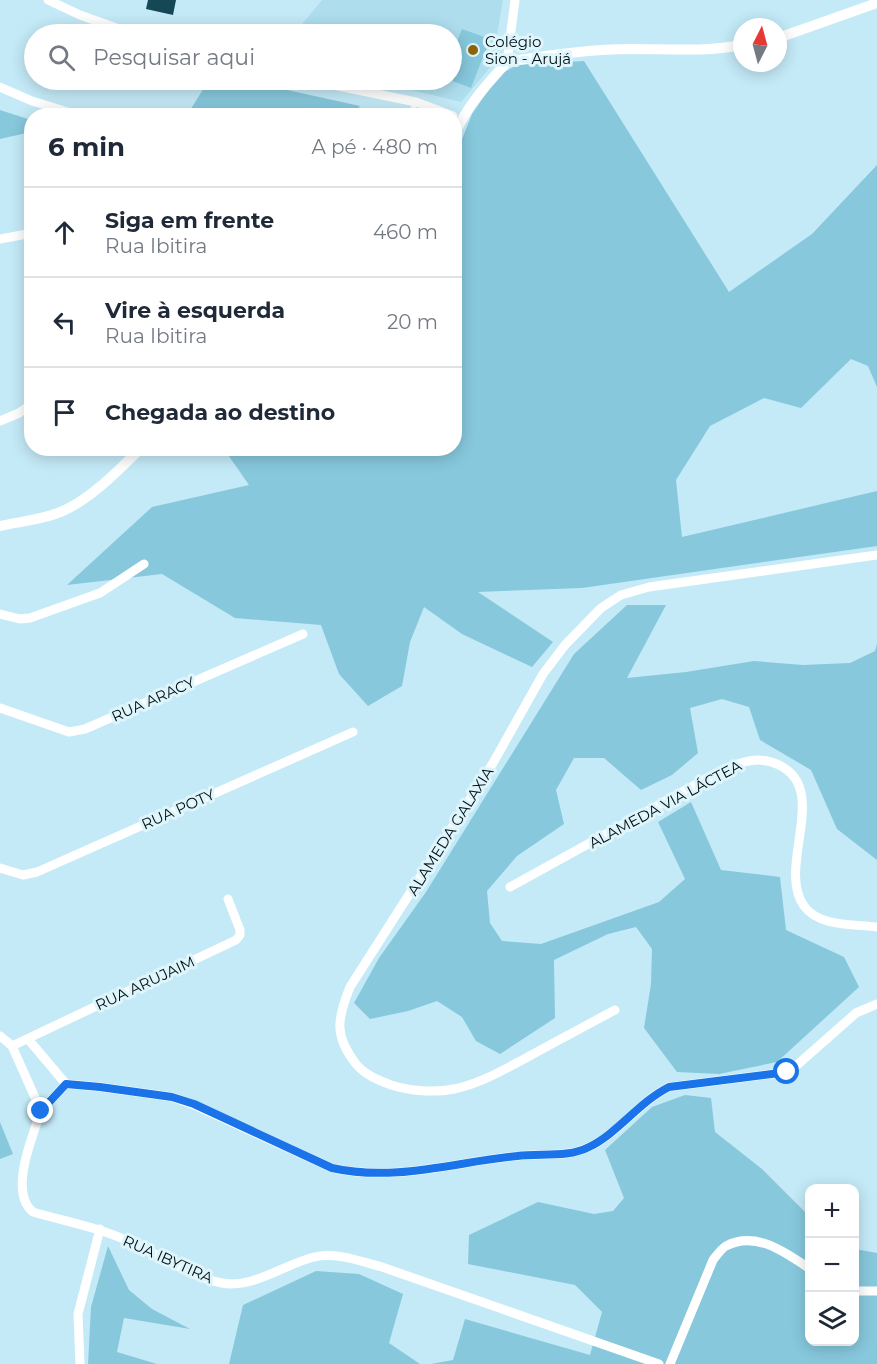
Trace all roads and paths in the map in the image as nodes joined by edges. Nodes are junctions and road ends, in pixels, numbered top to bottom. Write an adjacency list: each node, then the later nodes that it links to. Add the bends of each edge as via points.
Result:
1 (48, 0): 4 (street)
2 (515, 0): 7 (street)
3 (877, 3): 5 (street)
4 (105, 24)
5 (787, 35)
6 (733, 46): 7 (street, via 586,52)
7 (507, 62): 14 (street)
8 (0, 87): 11 (street)
9 (358, 90): 10 (street)
10 (416, 102): 12 (lane); 13 (street)
11 (53, 108)
12 (413, 108)
13 (432, 108)
14 (462, 110)
15 (24, 234): 16 (street)
16 (0, 239)
17 (24, 410): 18 (street)
18 (0, 421)
19 (132, 456): 20 (street, via 69,508)
20 (0, 526)
21 (877, 555): 32 (street, ALAMEDA GALAXIA, via 649,587 621,595 601,608 543,674 493,764 350,987 342,1006 339,1030 344,1048 360,1069 376,1079 400,1088 453,1090 485,1080)
22 (144, 564): 23 (street, via 100,593 30,618)
23 (0, 614)
24 (303, 634): 25 (street, RUA ARACY, via 85,729 69,732)
25 (0, 708)
26 (353, 732): 27 (street, RUA POTY, via 38,872 23,875)
27 (0, 868)
28 (510, 887): 30 (street, ALAMEDA VIA LÁCTEA, via 722,770 757,759 786,768 802,793 795,880 805,907 829,921)
29 (228, 899): 34 (street, RUA ARUJAIM, via 240,930 236,940)
30 (877, 927)
31 (877, 1004): 36 (street, via 856,1013 787,1072 669,1087 588,1148 437,1169 369,1174 332,1168 172,1097)
32 (615, 1010)
33 (0, 1036): 35 (street)
34 (28, 1039): 35 (street, RUA ARUJAIM); 36 (street)
35 (12, 1046): 37 (street)
36 (66, 1084): 37 (street)
37 (41, 1111): 38 (street, RUA IBYTIRA, via 24,1167 22,1187 27,1207 45,1216)
38 (100, 1229): 42 (street, via 78,1314); 43 (street, RUA IBYTIRA, via 221,1283 244,1282 314,1257 349,1258)
39 (805, 1266): 44 (street, via 776,1247 754,1241 725,1247 713,1260)
40 (859, 1291): 41 (street)
41 (877, 1291)
42 (80, 1364)
43 (659, 1364)
44 (670, 1364)

